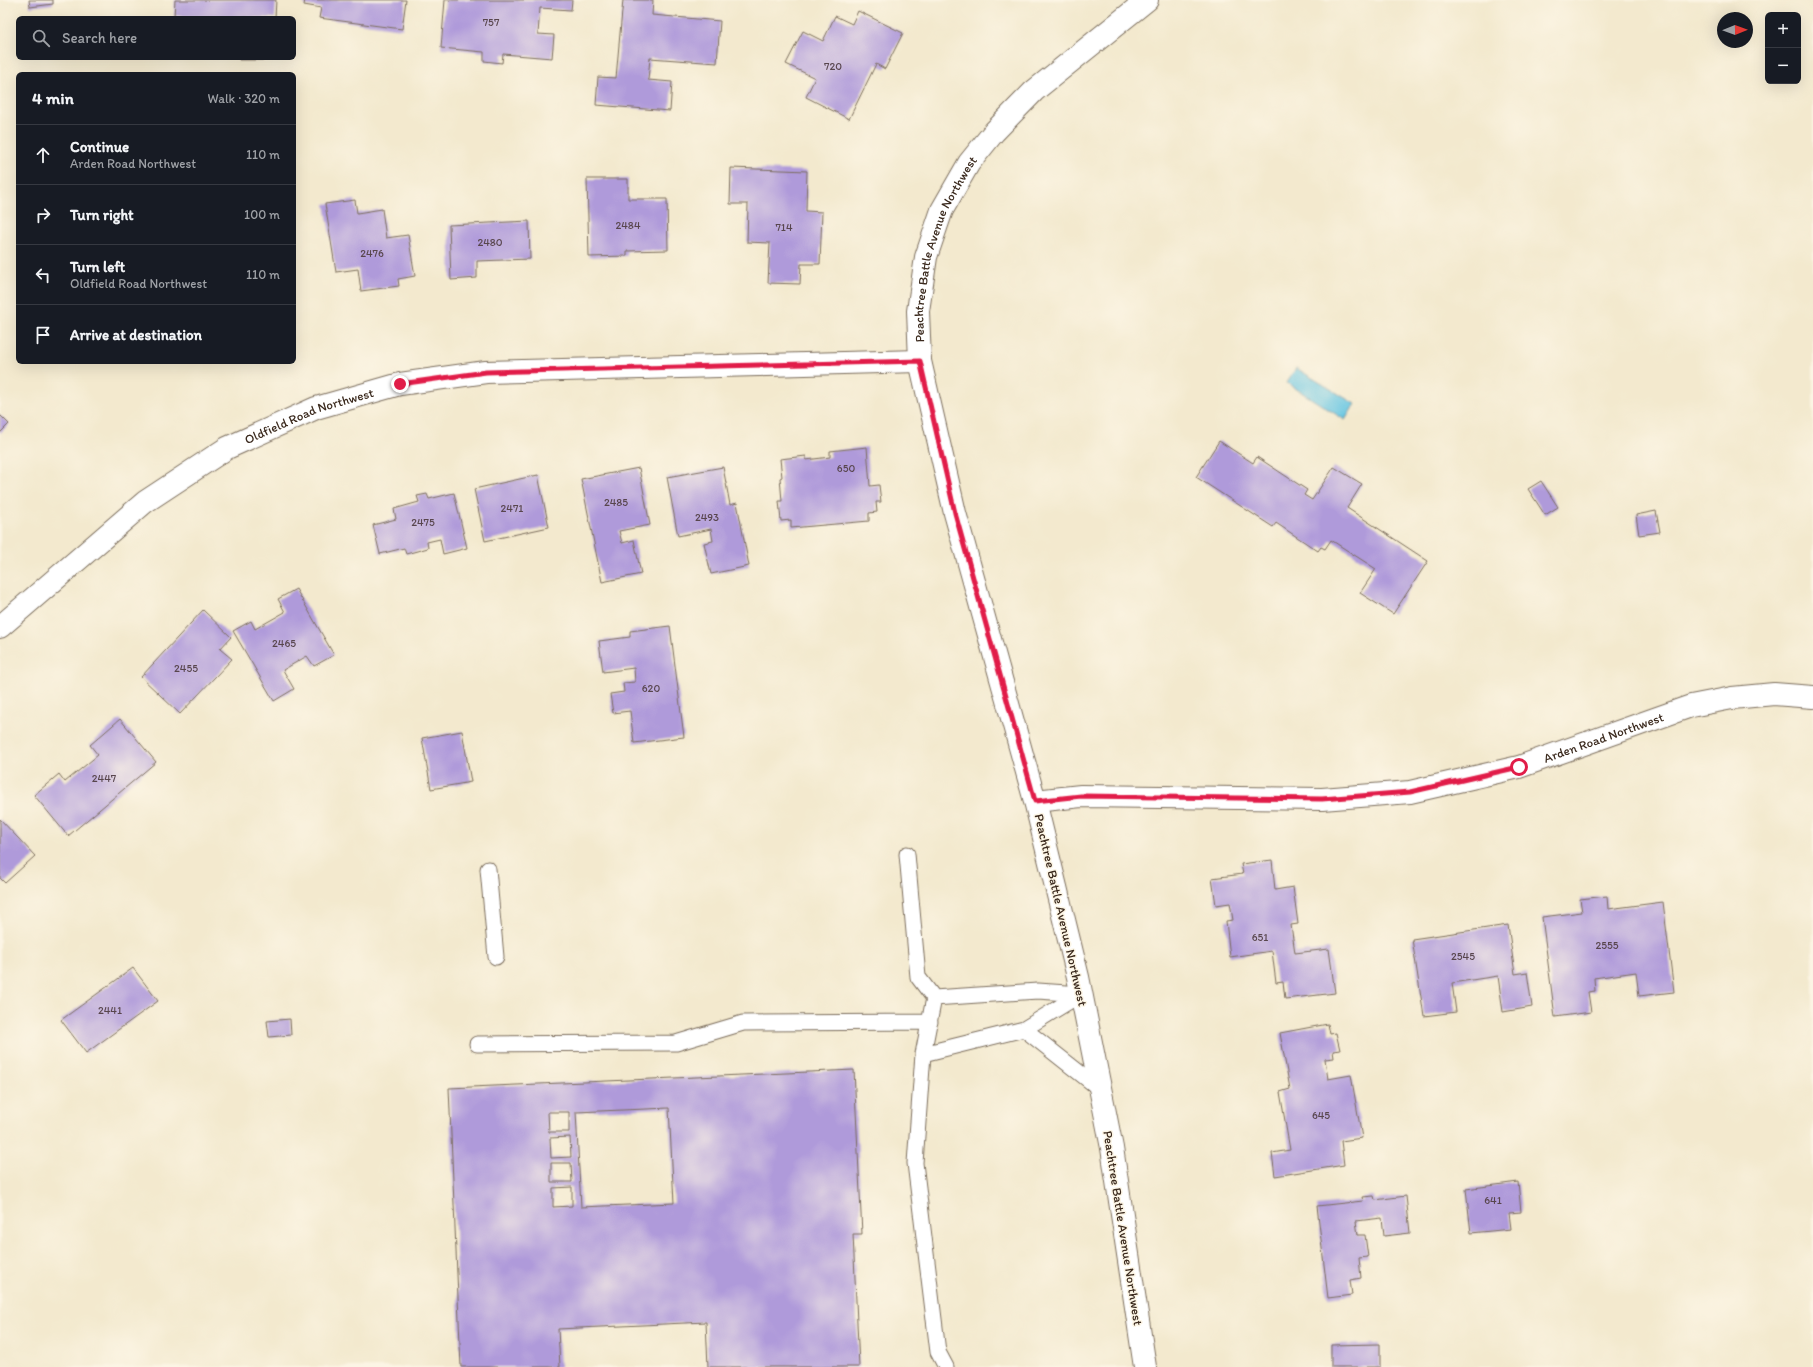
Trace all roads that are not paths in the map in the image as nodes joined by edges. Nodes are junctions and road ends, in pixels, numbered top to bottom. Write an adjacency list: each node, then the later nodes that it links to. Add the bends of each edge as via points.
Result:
1 (1147, 0): 2 (street, Peachtree Battle Avenue Northwest, via 1034,91 994,132 969,163 942,210 926,257 918,311)
2 (920, 361): 3 (street, Oldfield Road Northwest, via 486,372 400,384 316,408 227,448 145,502); 5 (street, Peachtree Battle Avenue Northwest, via 955,513)
3 (0, 627)
4 (1813, 697): 5 (street, Arden Road Northwest, via 1767,695 1732,698 1691,706 1519,767 1410,792 1322,799 1081,796)
5 (1035, 801): 9 (street, Peachtree Battle Avenue Northwest)
6 (907, 854): 10 (lane, via 918,977)
7 (488, 869): 8 (lane)
8 (496, 957)
9 (1081, 994): 10 (lane, via 1038,990); 12 (lane); 15 (street, Peachtree Battle Avenue Northwest)
10 (934, 998): 11 (lane)
11 (930, 1022): 13 (lane, via 743,1023 676,1043); 14 (lane)
12 (1024, 1029): 14 (lane); 15 (lane)
13 (477, 1044)
14 (923, 1054): 16 (lane, via 915,1163 938,1352)
15 (1100, 1088): 17 (street, Peachtree Battle Avenue Northwest, via 1112,1148)
16 (946, 1367)
17 (1145, 1367)

